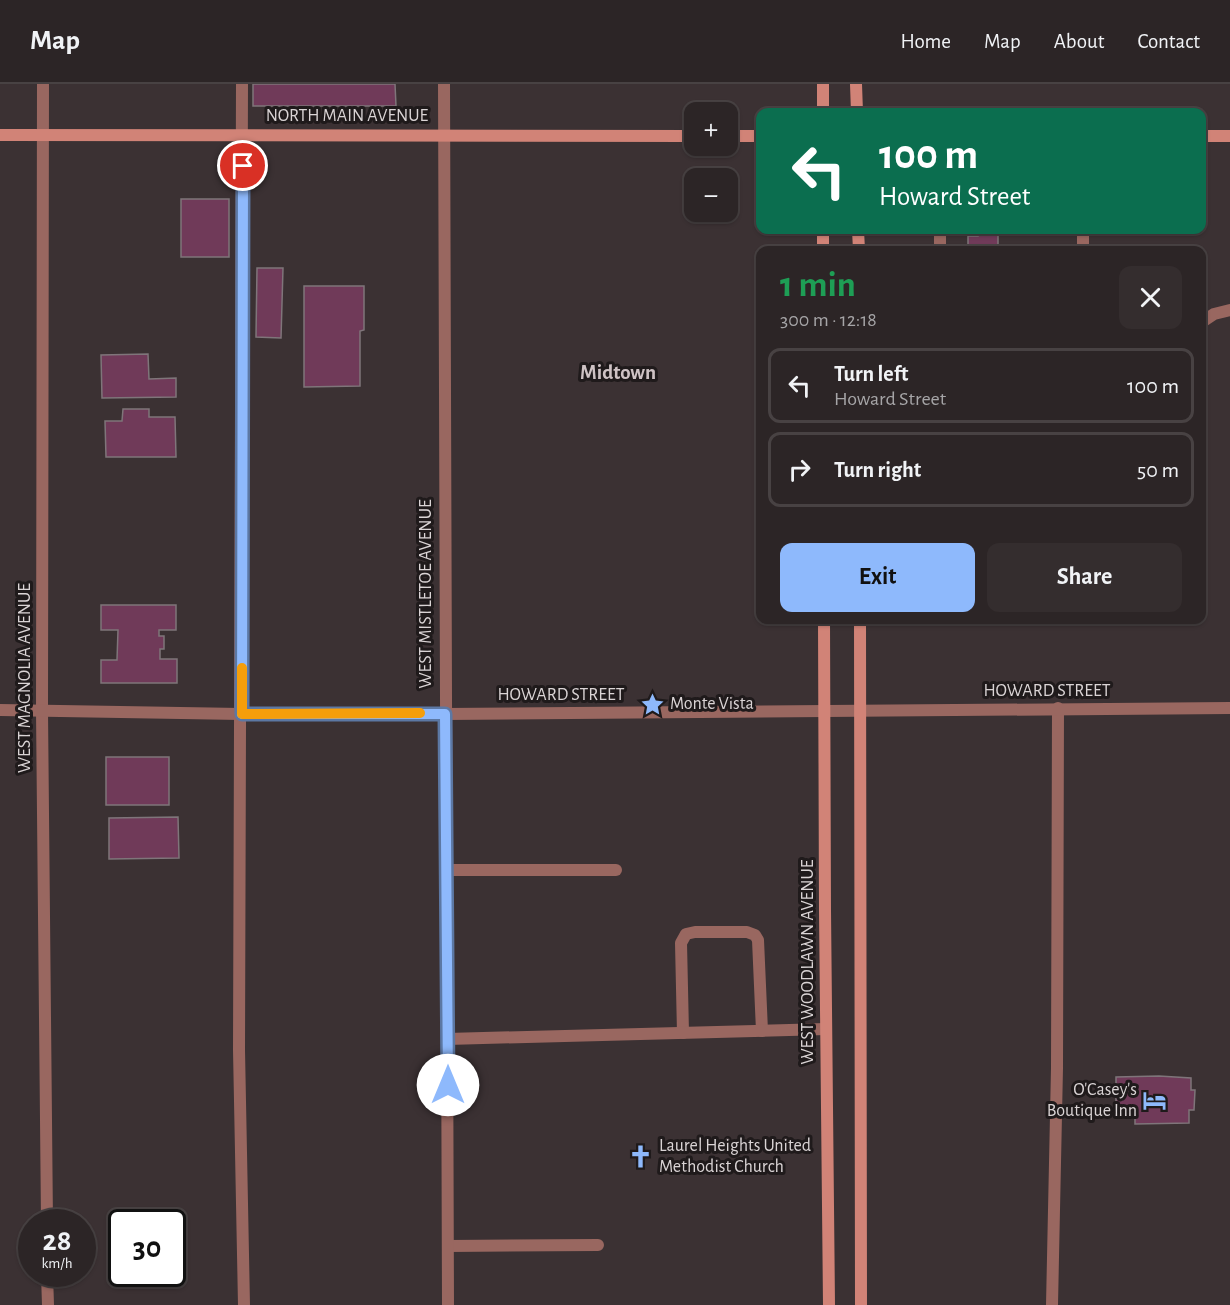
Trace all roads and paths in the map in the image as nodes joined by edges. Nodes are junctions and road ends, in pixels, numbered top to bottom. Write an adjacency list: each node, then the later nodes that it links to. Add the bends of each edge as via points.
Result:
1 (43, 84): 8 (street, WEST MAGNOLIA AVENUE)
2 (243, 84): 9 (street)
3 (444, 84): 10 (street, WEST MISTLETOE AVENUE)
4 (823, 84): 6 (street)
5 (856, 84): 7 (street)
6 (823, 108)
7 (857, 108)
8 (43, 134): 9 (street, NORTH MAIN AVENUE); 11 (street, NORTH MAIN AVENUE); 26 (street, WEST MAGNOLIA AVENUE)
9 (243, 134): 10 (street, NORTH MAIN AVENUE); 29 (street)
10 (444, 134): 12 (street, NORTH MAIN AVENUE); 30 (street, WEST MISTLETOE AVENUE)
11 (0, 135)
12 (684, 136)
13 (738, 136): 14 (street)
14 (756, 136)
15 (1206, 136): 16 (street)
16 (1230, 136)
17 (1230, 310): 19 (street)
18 (1206, 311): 19 (street)
19 (1214, 314): 20 (street)
20 (1206, 319)
21 (824, 624): 27 (street, WEST WOODLAWN AVENUE)
22 (860, 624): 28 (street)
23 (1058, 708): 24 (street, HOWARD STREET); 28 (street, HOWARD STREET); 46 (street)
24 (1230, 708)
25 (0, 710): 26 (street, HOWARD STREET)
26 (42, 711): 29 (street, HOWARD STREET); 37 (street, WEST MAGNOLIA AVENUE)
27 (824, 711): 28 (street, HOWARD STREET); 30 (street, HOWARD STREET); 33 (street, WEST WOODLAWN AVENUE)
28 (860, 711): 45 (street)
29 (242, 714): 30 (street, HOWARD STREET); 42 (street, via 239,1050)
30 (445, 714): 31 (street, WEST MISTLETOE AVENUE)
31 (445, 870): 32 (street); 36 (street, WEST MISTLETOE AVENUE)
32 (616, 870)
33 (826, 1029): 34 (street); 44 (street, WEST WOODLAWN AVENUE)
34 (762, 1030): 35 (street); 35 (street, via 755,934 695,932 686,934 681,943)
35 (683, 1033): 36 (street)
36 (447, 1039): 39 (street, WEST MISTLETOE AVENUE)
37 (47, 1209)
38 (598, 1245): 39 (street)
39 (448, 1246): 43 (street, WEST MISTLETOE AVENUE)
40 (47, 1287): 41 (street)
41 (48, 1305)
42 (244, 1305)
43 (448, 1305)
44 (829, 1305)
45 (861, 1305)
46 (1052, 1305)

